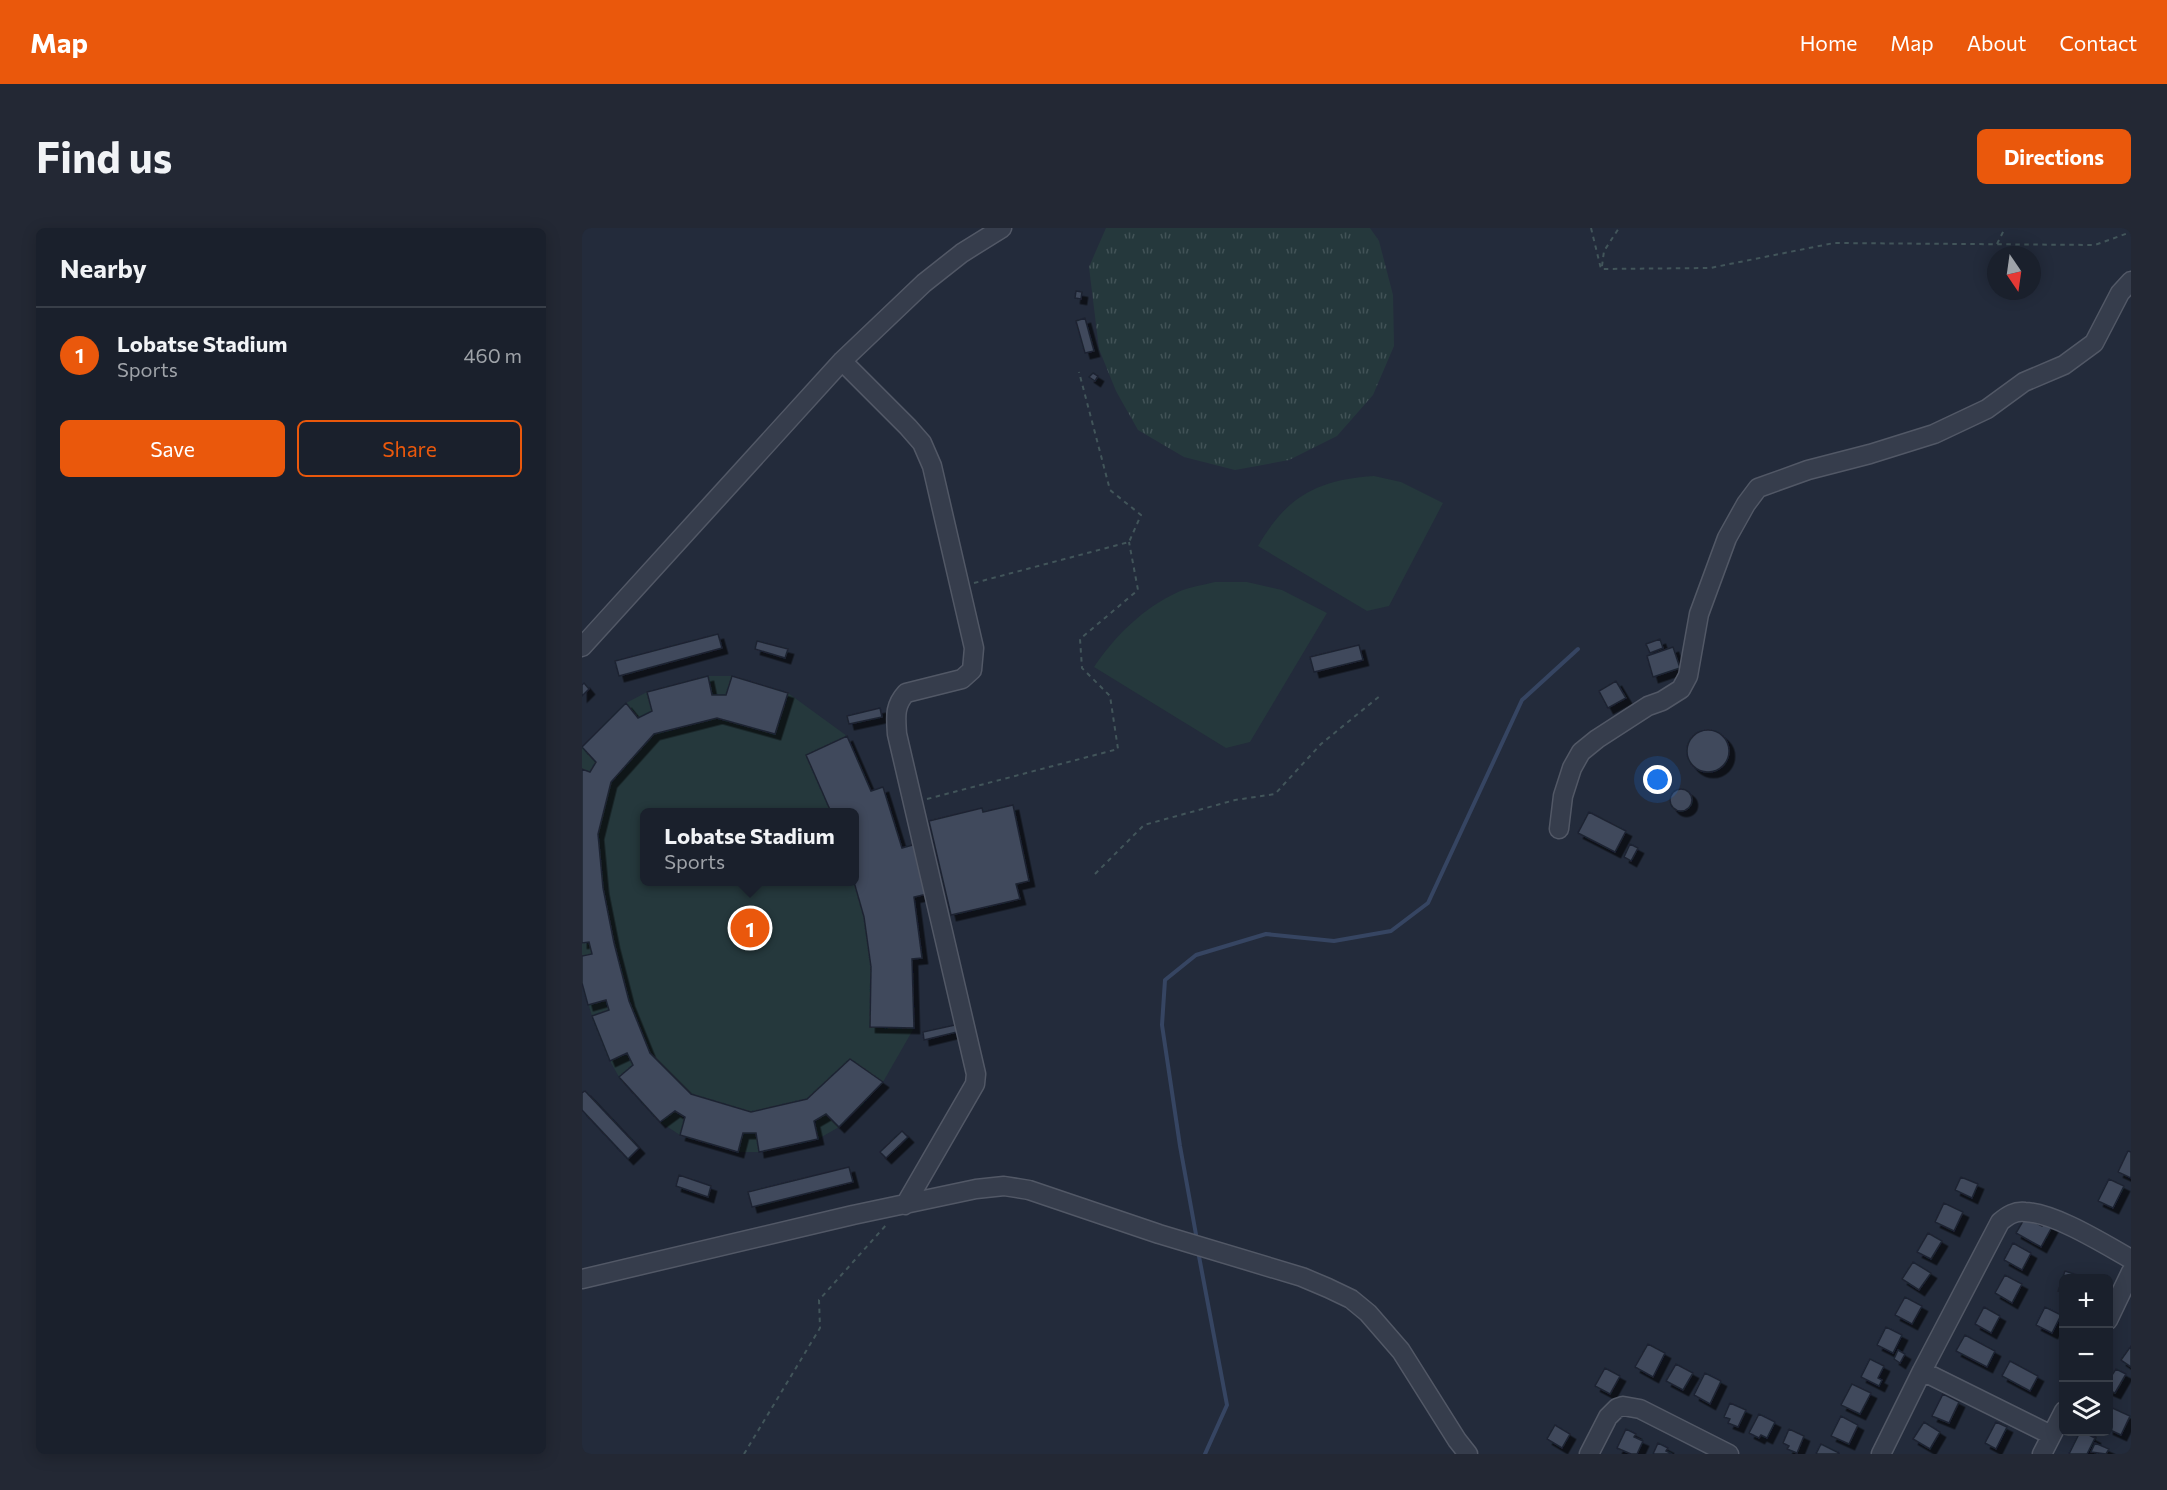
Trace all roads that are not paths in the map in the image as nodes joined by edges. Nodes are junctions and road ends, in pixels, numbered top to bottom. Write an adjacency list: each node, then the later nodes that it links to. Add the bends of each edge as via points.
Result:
1 (1002, 228): 3 (street, via 924,283)
2 (2131, 281): 5 (street, via 2120,293 2094,343 2064,365 2024,382 1987,409 1934,434 1758,488 1727,538 1699,614 1688,675 1681,689 1648,706 1581,752 1563,796)
3 (842, 361): 4 (street); 6 (street, via 922,443 932,466 975,648 972,670 962,679 906,693 896,711 897,734 976,1074 975,1084)
4 (582, 647)
5 (1559, 829)
6 (905, 1205): 9 (street); 15 (street, via 976,1189 1017,1187 1328,1288 1368,1313 1401,1351)
7 (2131, 1258): 12 (street, via 2046,1216 2026,1211 2007,1216 2000,1222)
8 (2131, 1272): 10 (street)
9 (582, 1279)
10 (2124, 1304): 11 (street)
11 (2113, 1316)
12 (1922, 1371): 14 (street); 18 (street)
13 (2059, 1420): 14 (street)
14 (2051, 1435): 19 (street)
15 (1468, 1454)
16 (1589, 1454): 17 (street, via 1612,1412 1631,1406)
17 (1729, 1454)
18 (1881, 1454)
19 (2042, 1454)

